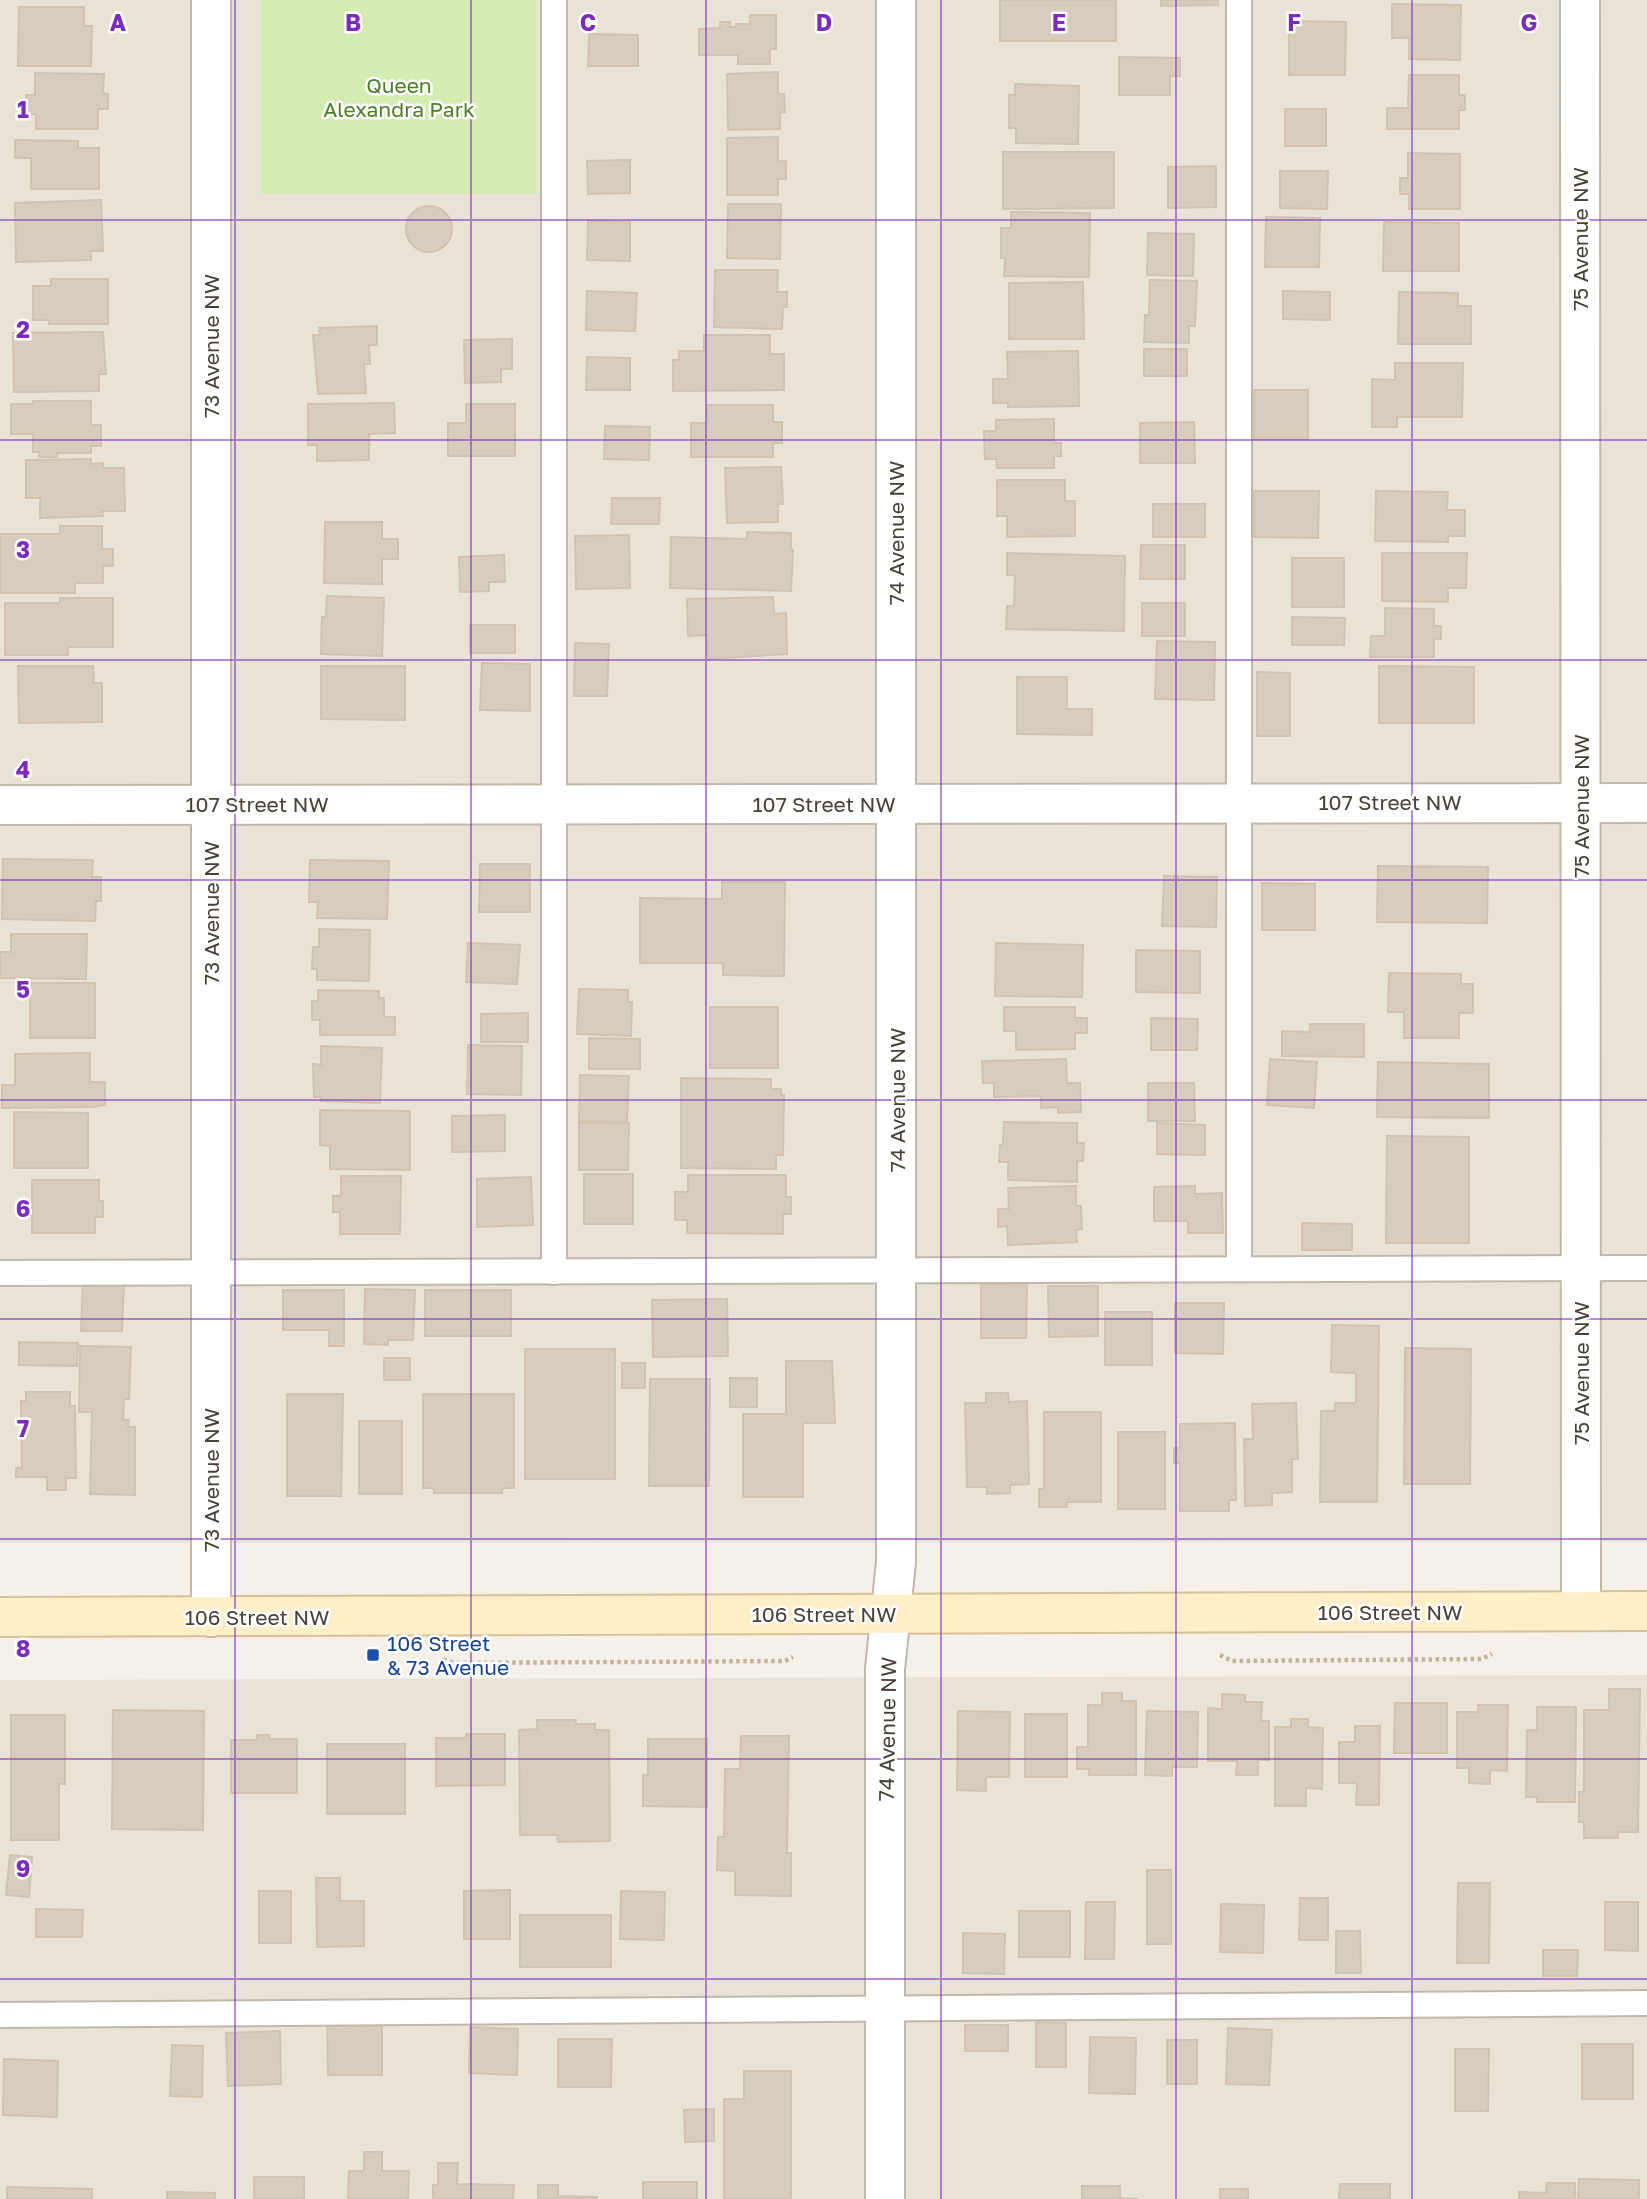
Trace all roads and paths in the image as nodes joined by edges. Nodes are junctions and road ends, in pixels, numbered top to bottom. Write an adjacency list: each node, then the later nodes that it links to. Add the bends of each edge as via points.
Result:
1 (211, 0): 12 (street, 73 Avenue NW)
2 (554, 0): 9 (lane)
3 (896, 0): 10 (street, 74 Avenue NW)
4 (1239, 0): 7 (lane)
5 (1580, 0): 6 (street, 75 Avenue NW)
6 (1581, 802): 7 (street, 107 Street NW); 8 (street, 107 Street NW); 13 (street, 75 Avenue NW)
7 (1239, 803): 10 (street, 107 Street NW); 15 (lane)
8 (1647, 803)
9 (554, 804): 10 (street, 107 Street NW); 12 (street, 107 Street NW); 18 (lane)
10 (896, 804): 16 (street, 74 Avenue NW)
11 (0, 805): 12 (street, 107 Street NW)
12 (211, 805): 17 (street, 73 Avenue NW)
13 (1581, 1268): 14 (lane); 15 (lane); 20 (street, 75 Avenue NW)
14 (1647, 1268)
15 (1239, 1269): 16 (lane)
16 (897, 1270): 18 (lane); 22 (street, 74 Avenue NW)
17 (212, 1272): 18 (lane); 19 (lane); 24 (street, 73 Avenue NW)
18 (554, 1272)
19 (0, 1273)
20 (1581, 1611): 21 (street, 106 Street NW); 22 (street, 106 Street NW)
21 (1647, 1611)
22 (892, 1614): 24 (street, 106 Street NW); 26 (street, 74 Avenue NW, via 885,1669)
23 (0, 1617): 24 (street, 106 Street NW)
24 (211, 1617)
25 (1647, 2003): 26 (lane)
26 (885, 2009): 27 (lane); 28 (street, 74 Avenue NW)
27 (0, 2015)
28 (885, 2199)

